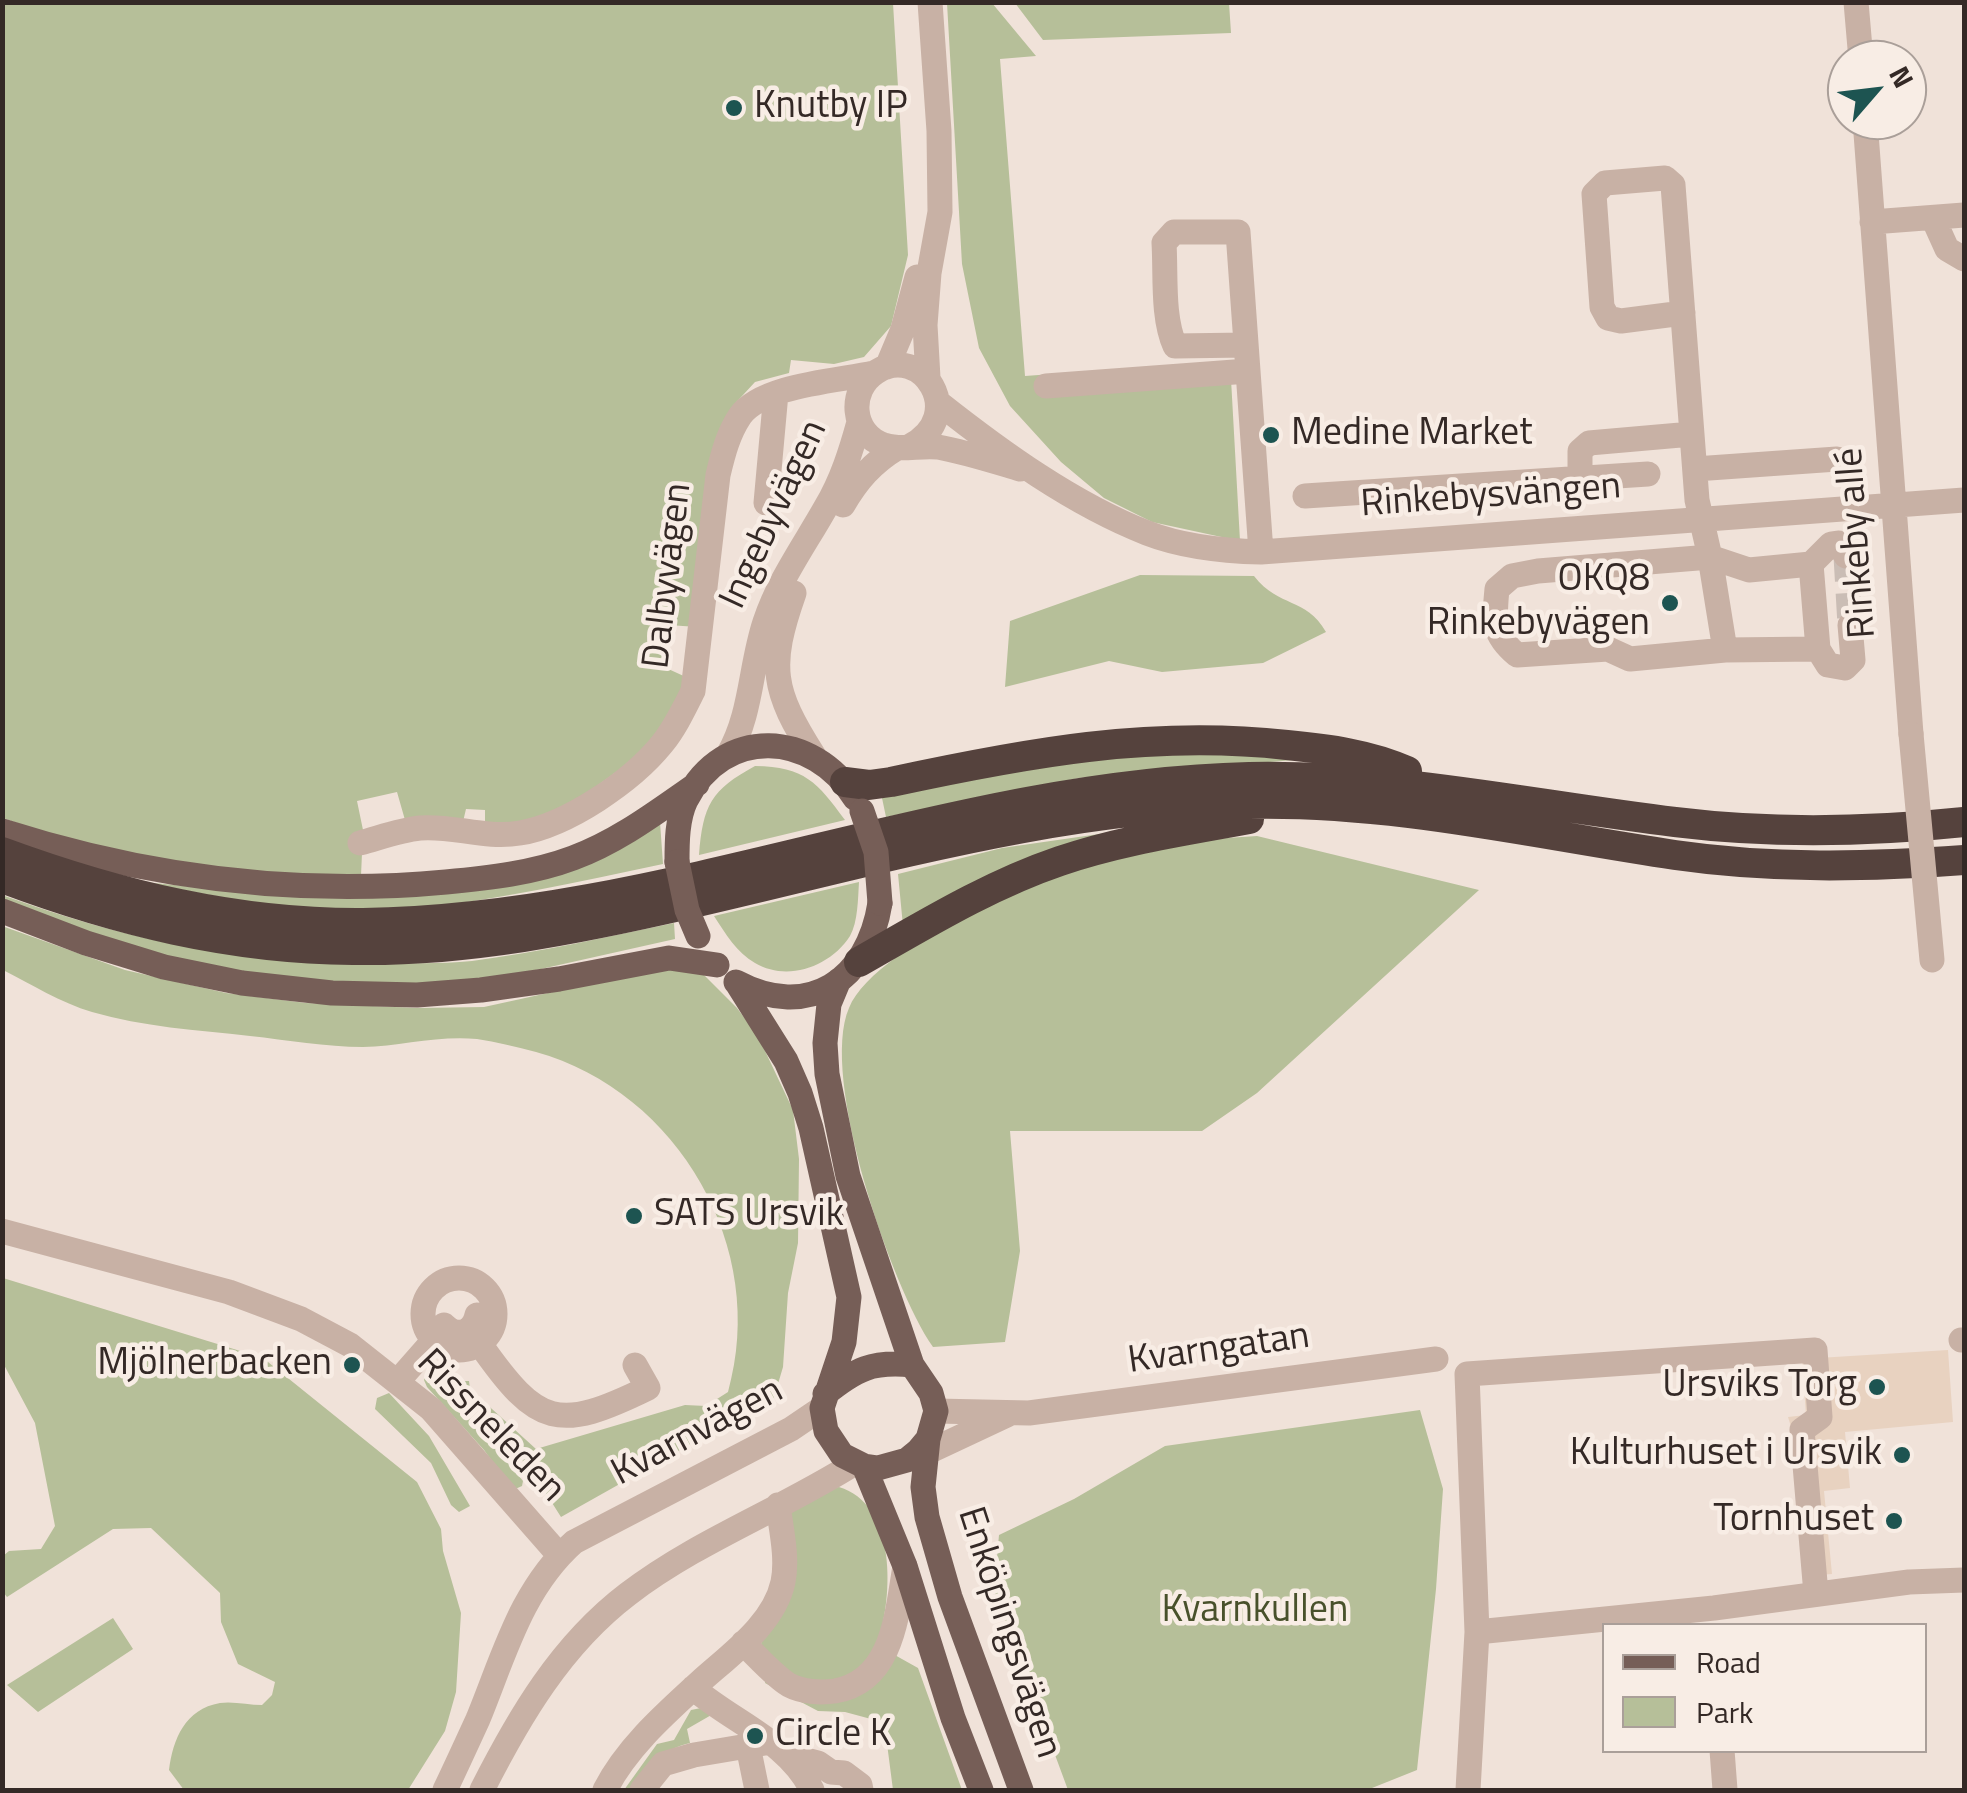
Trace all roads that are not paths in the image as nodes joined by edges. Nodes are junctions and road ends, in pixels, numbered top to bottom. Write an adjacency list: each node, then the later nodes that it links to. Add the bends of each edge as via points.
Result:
1 (918, 2): 12 (street, via 926,132 919,270 904,329)
2 (930, 2): 13 (street, Rinkebysvängen, via 940,212 925,325)
3 (1856, 2): 4 (street)
4 (1859, 40)
5 (1866, 140): 8 (street, Rinkeby allé)
6 (1964, 215): 7 (street)
7 (1932, 218): 8 (street); 9 (street, via 1947,249)
8 (1872, 222): 29 (street, Rinkeby allé)
9 (1964, 258)
10 (1683, 314): 10 (street, via 1608,318 1594,194 1604,183 1666,178 1673,185); 19 (street)
11 (1247, 358): 11 (street, via 1238,232 1174,232 1164,244 1176,346); 16 (street); 31 (street)
12 (880, 370): 13 (street, via 903,366); 15 (street, Dalbyvägen); 18 (street, via 860,389)
13 (928, 378): 17 (street, Rinkebysvängen)
14 (792, 382): 15 (street, Dalbyvägen); 28 (street); 46 (street, Dalbyvägen, via 743,412 727,440 698,669 693,691 662,744 552,825 489,835 422,828)
15 (827, 383): 18 (street)
16 (1046, 386)
17 (939, 402): 20 (street, via 936,423 923,440); 23 (street, Rinkebysvängen)
18 (857, 416): 20 (street, Rinkebysvängen, via 875,442); 38 (street, Ingebyvägen, via 849,460 775,596 752,667 741,732)
19 (1692, 434): 22 (street); 25 (street, via 1589,443 1580,450)
20 (904, 447): 23 (street, Rinkebysvängen, via 957,452); 39 (street, Ingebyvägen, via 858,479 796,587 782,625 775,664 780,691)
21 (1837, 459): 22 (street)
22 (1695, 469): 30 (street)
23 (1039, 474): 31 (street, Rinkebysvängen, via 1148,534 1196,547)
24 (1648, 474): 25 (street)
25 (1580, 478): 26 (street)
26 (1305, 496)
27 (1964, 500): 29 (street, Rinkebysvängen)
28 (766, 503)
29 (1892, 506): 30 (street, Rinkebysvängen); 51 (street, Rinkeby allé, bridge)
30 (1702, 519): 31 (street, Rinkebysvängen); 33 (street)
31 (1260, 552)
32 (1846, 556): 34 (street, via 1838,543 1831,544)
33 (1710, 557): 34 (street, via 1749,570); 37 (street); 37 (street, via 1512,576 1497,589 1494,618 1500,641 1517,655 1608,649 1630,659)
34 (1811, 564): 36 (street)
35 (1850, 625): 36 (street, via 1853,660 1845,668 1828,665)
36 (1818, 649): 37 (street)
37 (1724, 650)
38 (728, 755): 39 (main road, via 767,745); 41 (main road)
39 (814, 756): 40 (main road)
40 (845, 782): 42 (highway, via 891,782 1084,745 1201,740 1338,750); 53 (main road, bridge, via 876,852 880,903 872,942)
41 (698, 784): 45 (main road, via 571,859 513,874 372,889 132,867); 52 (main road, bridge, via 682,812 677,862 688,910)
42 (1447, 788): 44 (highway, via 1678,823 1795,832); 47 (highway, via 1329,777 1170,781 972,813 627,892 493,913 362,923 168,903)
43 (1330, 805): 48 (highway, via 1743,862 1882,866); 49 (highway, via 1231,804 1110,815 979,837 554,932 356,950 201,937); 53 (highway, via 1161,834 1057,862 995,887)
44 (1964, 822)
45 (2, 832)
46 (360, 843)
47 (2, 852)
48 (1964, 860)
49 (2, 878)
50 (2, 912): 52 (main road, via 164,967 332,993 481,990 669,958)
51 (1932, 960)
52 (717, 966): 54 (main road)
53 (849, 971): 54 (main road, via 823,990 789,997); 61 (main road, via 829,1004 827,1074 848,1176)
54 (737, 983): 63 (main road, via 800,1093 849,1297 844,1342)
55 (2, 1231): 62 (street, Rissneleden, via 229,1292 301,1319 350,1344)
56 (422, 1279): 58 (street, via 407,1311 411,1330)
57 (480, 1344): 58 (street, via 461,1350); 58 (street, via 491,1332 486,1316 494,1301 484,1288 454,1278 428,1295 423,1310); 60 (street, via 510,1386 532,1406 557,1414 601,1411 648,1388)
58 (429, 1345): 62 (street)
59 (1436, 1359): 65 (street, Kvarngatan)
60 (635, 1365)
61 (912, 1365): 63 (main road, via 862,1367); 64 (main road)
62 (398, 1381): 69 (street, Rissneleden, via 431,1409)
63 (824, 1401): 67 (main road, via 832,1444); 69 (street, Kvarnvägen, via 775,1438 574,1542)
64 (936, 1411): 65 (street, Kvarngatan); 66 (main road)
65 (1011, 1412): 66 (street)
66 (927, 1446): 67 (main road, via 907,1460); 90 (main road, Enköpingsvägen, via 927,1517)
67 (859, 1465): 68 (street); 70 (main road, Enköpingsvägen)
68 (778, 1505): 77 (street, via 783,1583); 83 (street, via 626,1595 559,1660)
69 (559, 1556): 82 (street, Rissneleden, via 534,1588)
70 (905, 1566): 77 (street, via 880,1666 851,1688 821,1693 790,1685); 89 (main road, Enköpingsvägen)
71 (1964, 1580): 72 (street)
72 (1816, 1594): 73 (street); 76 (street, via 1802,1430 1820,1417 1815,1350 1467,1374)
73 (1714, 1617): 74 (street)
74 (1619, 1623)
75 (1602, 1624): 76 (street)
76 (1477, 1632): 91 (street)
77 (743, 1643): 78 (street)
78 (694, 1688): 79 (street); 84 (street, via 631,1750)
79 (770, 1748): 81 (street, via 818,1762); 85 (street, via 662,1764); 86 (street); 87 (street)
80 (1722, 1753): 92 (street)
81 (834, 1781): 88 (street, via 844,1773)
82 (445, 1790)
83 (482, 1790)
84 (606, 1790)
85 (642, 1790)
86 (757, 1790)
87 (812, 1790)
88 (861, 1790)
89 (981, 1790)
90 (1021, 1790)
91 (1468, 1790)
92 (1724, 1790)

